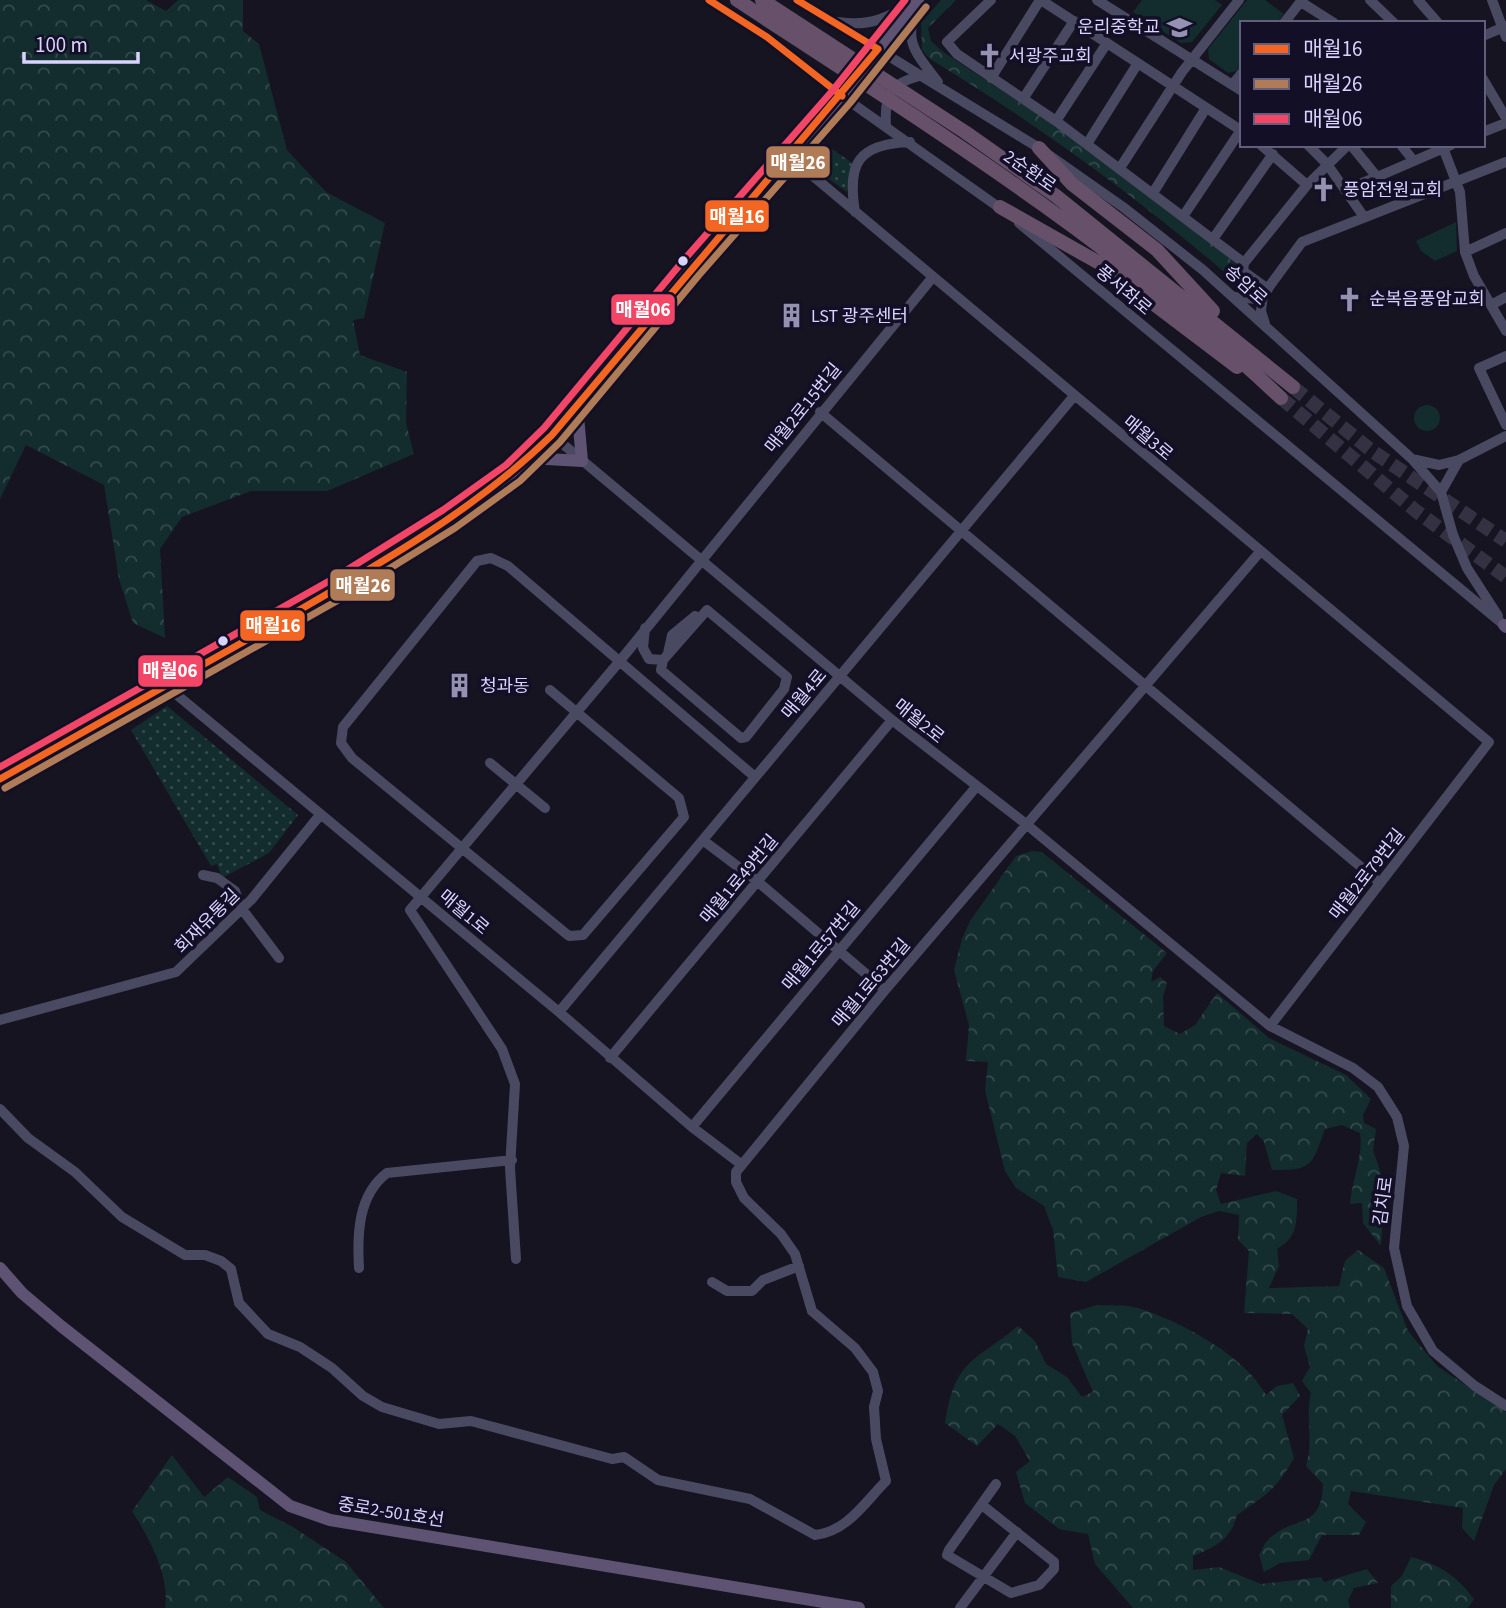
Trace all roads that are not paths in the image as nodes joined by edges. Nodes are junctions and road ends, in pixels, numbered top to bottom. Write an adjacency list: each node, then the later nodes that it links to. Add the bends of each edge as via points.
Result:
1 (709, 0): 34 (street, 풍서좌로, via 768,37)
2 (762, 0): 44 (highway, 2순환로)
3 (797, 0): 14 (street, 송암로)
4 (918, 0): 14 (street, via 877,22); 23 (main road); 30 (street, via 911,41)
5 (991, 0): 28 (street, via 947,42)
6 (1041, 0): 15 (street); 28 (street)
7 (1097, 0): 24 (street)
8 (1239, 0): 24 (street)
9 (1370, 0): 18 (street)
10 (1418, 0): 19 (street)
11 (1492, 0): 20 (street)
12 (738, 1): 44 (highway, 2순환로)
13 (1301, 1): 16 (street); 17 (street)
14 (831, 21): 23 (street, 송암로)
15 (1074, 21): 22 (street); 35 (street)
16 (1286, 21)
17 (1331, 21)
18 (1392, 21)
19 (1436, 21)
20 (1505, 30): 21 (street)
21 (1485, 35)
22 (1107, 43): 25 (street); 38 (street)
23 (878, 49): 26 (street, 송암로); 34 (main road)
24 (1190, 60): 31 (street); 32 (street)
25 (1138, 63): 32 (street); 46 (street)
26 (923, 75): 30 (street, 송암로); 40 (street, via 905,79 892,91 885,104)
27 (1240, 76): 31 (street)
28 (991, 78): 35 (street)
29 (1485, 82): 37 (street)
30 (940, 85): 54 (street, 송암로)
31 (1232, 85): 33 (street)
32 (1172, 86): 36 (street); 60 (street)
33 (1240, 91)
34 (842, 96): 40 (street, 풍서좌로); 56 (main road)
35 (1023, 99): 38 (street)
36 (1206, 108): 41 (street); 65 (street)
37 (1506, 118)
38 (1056, 121): 46 (street)
39 (1506, 123): 43 (street)
40 (886, 125): 45 (street, 풍서좌로)
41 (1240, 129)
42 (1240, 131): 68 (street)
43 (1485, 131)
44 (961, 138): 66 (highway, 2순환로, via 1221,342 1281,398 1101,264); 81 (highway, 2순환로, via 1098,227)
45 (910, 142): 66 (street, 풍서좌로); 67 (street, via 884,145 857,164 851,177)
46 (1087, 144): 60 (street)
47 (1264, 147): 55 (street)
48 (1310, 147): 59 (street)
49 (1348, 147): 59 (street)
50 (1352, 147): 61 (street)
51 (1403, 147): 57 (street)
52 (1444, 147): 57 (street)
53 (1446, 147): 62 (street)
54 (1040, 148): 76 (street, 송암로, via 1123,207); 81 (highway, via 1072,184 1157,250)
55 (1273, 154): 63 (street); 71 (street)
56 (789, 156): 67 (street, 매월3로); 85 (main road)
57 (1413, 160): 61 (street)
58 (1506, 162): 62 (street)
59 (1327, 164): 63 (street); 64 (street)
60 (1120, 168): 65 (street)
61 (1377, 177): 64 (street)
62 (1457, 181): 69 (street); 72 (street)
63 (1307, 185): 73 (street)
64 (1345, 190): 69 (street)
65 (1153, 192): 68 (street)
66 (1000, 207): 99 (street, 풍서좌로)
67 (855, 212): 74 (street, 매월3로)
68 (1184, 215): 71 (street)
69 (1364, 217): 75 (street, via 1302,242)
70 (1506, 233): 72 (street)
71 (1213, 239): 73 (street)
72 (1465, 252): 78 (street)
73 (1244, 263): 75 (street, via 1243,271)
74 (932, 278): 84 (street, 매월3로); 86 (street, 매월2로15번길)
75 (1266, 292): 76 (street, via 1257,299); 79 (street, via 1261,311)
76 (1235, 298): 79 (street, 송암로)
77 (1506, 298): 78 (street)
78 (1491, 305): 80 (street)
79 (1265, 325): 91 (street, 송암로)
80 (1506, 331)
81 (1245, 346): 83 (highway, 2순환로)
82 (1506, 356): 87 (street, via 1479,368)
83 (1293, 387)
84 (1074, 396): 95 (street, 매월4로); 96 (street, 매월3로)
85 (577, 405): 88 (main road); 93 (main road)
86 (820, 412): 95 (street); 97 (street, 매월2로15번길)
87 (1506, 425)
88 (552, 435): 90 (main road); 93 (street, 매월2로)
89 (1506, 436): 92 (street)
90 (529, 458): 93 (main road); 104 (main road, via 449,519)
91 (1412, 459): 92 (street, via 1439,465); 94 (street, 송암로)
92 (1459, 460): 94 (street)
93 (582, 461): 97 (street, 매월2로)
94 (1441, 492): 99 (street, 송암로, via 1467,568)
95 (960, 530): 103 (street, 매월4로); 105 (street)
96 (1259, 553): 105 (street, 매월1로63번길); 110 (street, 매월3로)
97 (700, 558): 100 (street, 매월2로15번길); 103 (street, 매월2로)
98 (695, 616): 101 (street, via 672,635)
99 (1505, 626)
100 (645, 628): 101 (street, via 649,659); 102 (street, 매월2로15번길)
101 (665, 657): 109 (street, via 664,674); 109 (street, via 707,610 787,677 784,689 746,737)
102 (619, 662): 107 (street, 매월2로15번길); 111 (street); 121 (street, via 508,566 484,558 471,567 340,735 343,749 352,758)
103 (840, 676): 108 (street, 매월2로); 113 (street, 매월4로)
104 (165, 685): 114 (main road); 118 (street, 매월1로)
105 (1146, 687): 119 (street, 매월1로63번길); 124 (street)
106 (550, 690): 107 (street)
107 (577, 713): 115 (street, 매월2로15번길); 121 (street, via 679,798 684,811 684,817 592,925 583,935 564,934)
108 (892, 720): 116 (street, 매월2로); 123 (street, 매월1로49번길)
109 (736, 737): 111 (street)
110 (1489, 742): 124 (street, 매월2로79번길)
111 (725, 752): 113 (street)
112 (491, 763): 115 (street)
113 (755, 777): 120 (street, 매월4로)
114 (0, 779)
115 (516, 784): 117 (street); 121 (street, 매월2로15번길)
116 (976, 787): 119 (street, 매월2로); 127 (street, 매월1로57번길)
117 (545, 808)
118 (320, 815): 125 (street, 매월1로); 126 (street, 회재유통길)
119 (1026, 824): 129 (street, 매월1로63번길); 132 (street, 매월2로)
120 (704, 841): 123 (street); 130 (street, 매월4로)
121 (461, 849): 125 (street, 매월2로15번길)
122 (204, 875): 126 (street, via 235,891)
123 (757, 881): 127 (street); 133 (street, 매월1로49번길)
124 (1380, 883): 132 (street, 매월2로79번길)
125 (419, 895): 130 (street, 매월1로); 136 (street, via 410,909 509,1063 516,1090)
126 (242, 909): 128 (street); 131 (street, 회재유통길, via 181,968 166,976)
127 (838, 950): 129 (street); 135 (street, 매월1로57번길)
128 (279, 958)
129 (885, 990): 137 (street, 매월1로63번길)
130 (559, 1012): 133 (street, 매월1로)
131 (0, 1020)
132 (1270, 1026): 143 (street, 김치로, via 1353,1068 1391,1103 1404,1146 1394,1248 1407,1306 1433,1351)
133 (610, 1058): 135 (street, 매월1로)
134 (0, 1109): 139 (street, via 122,1217 185,1255 221,1261 231,1269 239,1303 268,1334 332,1368 382,1407 439,1424 471,1421 612,1459 624,1457 658,1480 750,1500 815,1535 827,1534 856,1515 886,1481 874,1421 876,1379 855,1348 811,1311)
135 (692, 1127): 137 (street, 매월1로)
136 (512, 1160): 138 (street); 141 (street, via 387,1173 372,1189 362,1214)
137 (742, 1165): 139 (street, via 735,1177 740,1191 789,1243)
138 (516, 1259)
139 (799, 1266): 142 (street, via 763,1280 752,1291 727,1292)
140 (0, 1268): 148 (main road, 중로2-501호선, via 61,1326 290,1506 330,1520)
141 (359, 1268)
142 (712, 1282)
143 (1506, 1406)
144 (996, 1484): 145 (street)
145 (982, 1505): 146 (street); 147 (street, via 947,1555)
146 (1017, 1532): 147 (street); 147 (street, via 1054,1562 1055,1569 1039,1585 1011,1593)
147 (984, 1574): 149 (street)
148 (859, 1608)
149 (960, 1608)

